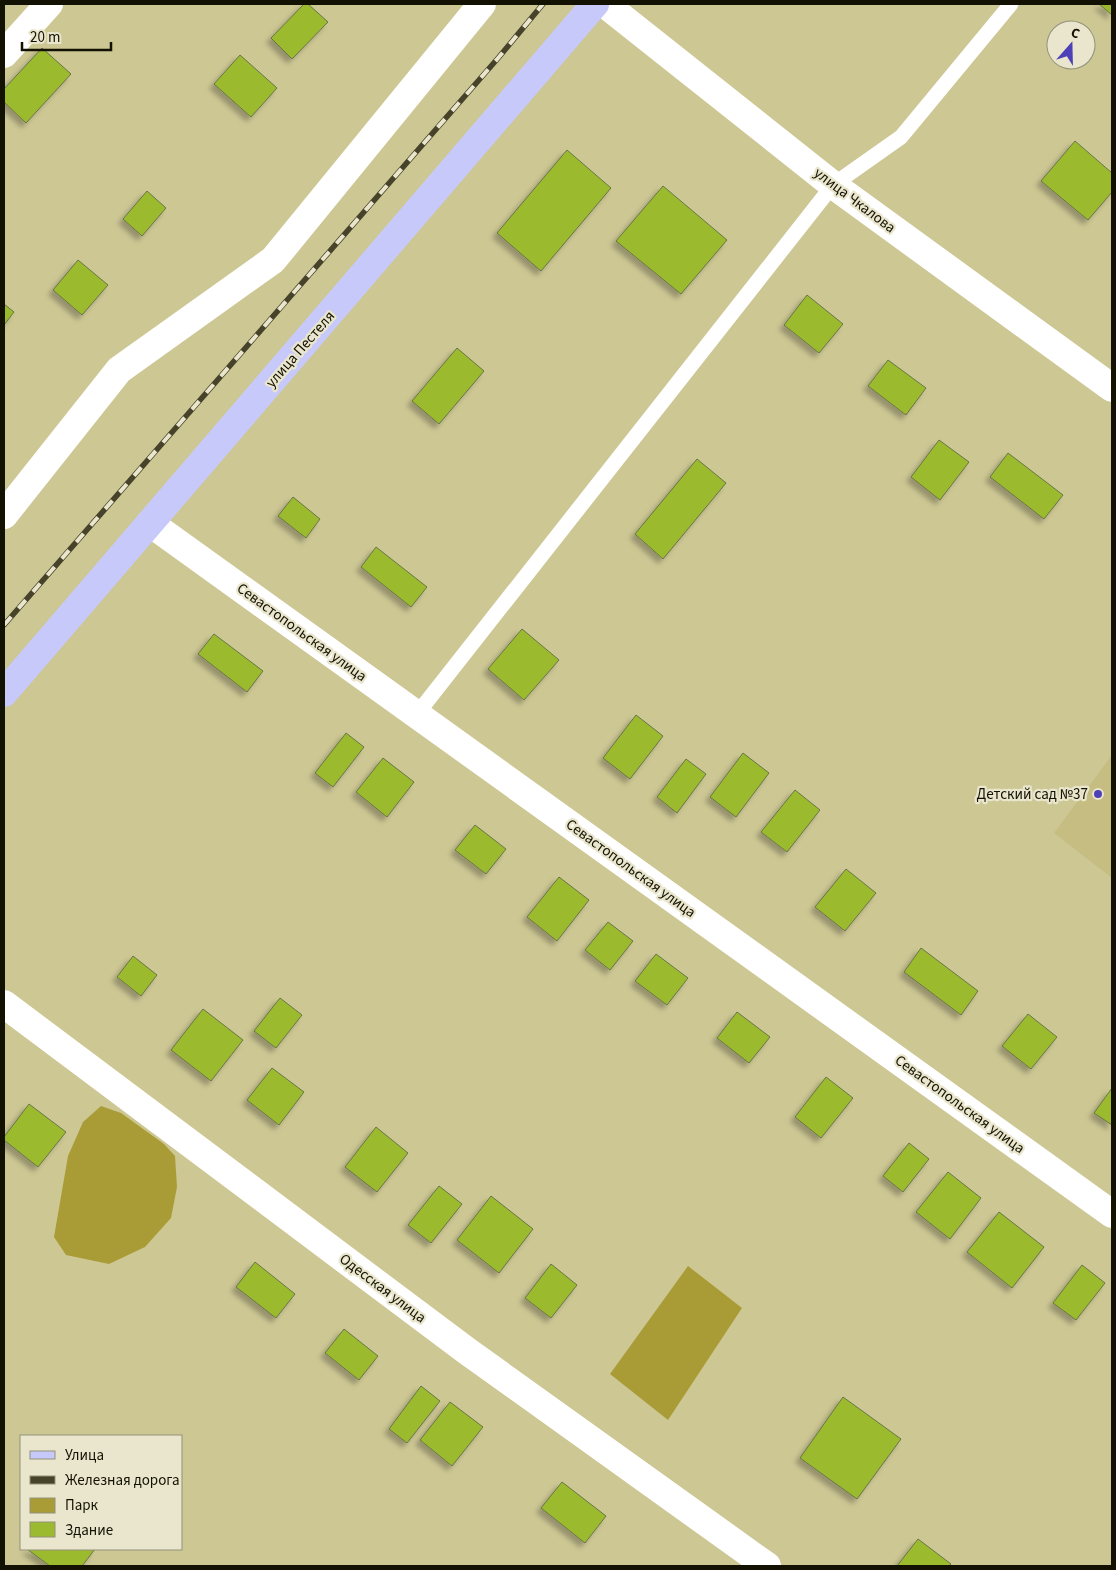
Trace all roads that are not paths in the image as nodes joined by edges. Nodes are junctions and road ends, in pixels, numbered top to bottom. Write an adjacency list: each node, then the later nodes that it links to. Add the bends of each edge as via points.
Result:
1 (49, 4): 6 (street)
2 (482, 4): 9 (street, via 273,260 119,370)
3 (595, 4): 10 (main road, улица Пестеля)
4 (605, 4): 7 (street, улица Чкалова)
5 (1011, 4): 7 (lane, via 901,137)
6 (4, 54)
7 (834, 185): 8 (street, улица Чкалова); 12 (lane)
8 (1112, 388)
9 (4, 515)
10 (150, 523): 11 (main road, улица Пестеля); 12 (street, Севастопольская улица)
11 (4, 693)
12 (417, 714): 14 (street, Севастопольская улица)
13 (4, 1004): 15 (street, Одесская улица, via 467,1351)
14 (1112, 1214)
15 (767, 1566)

